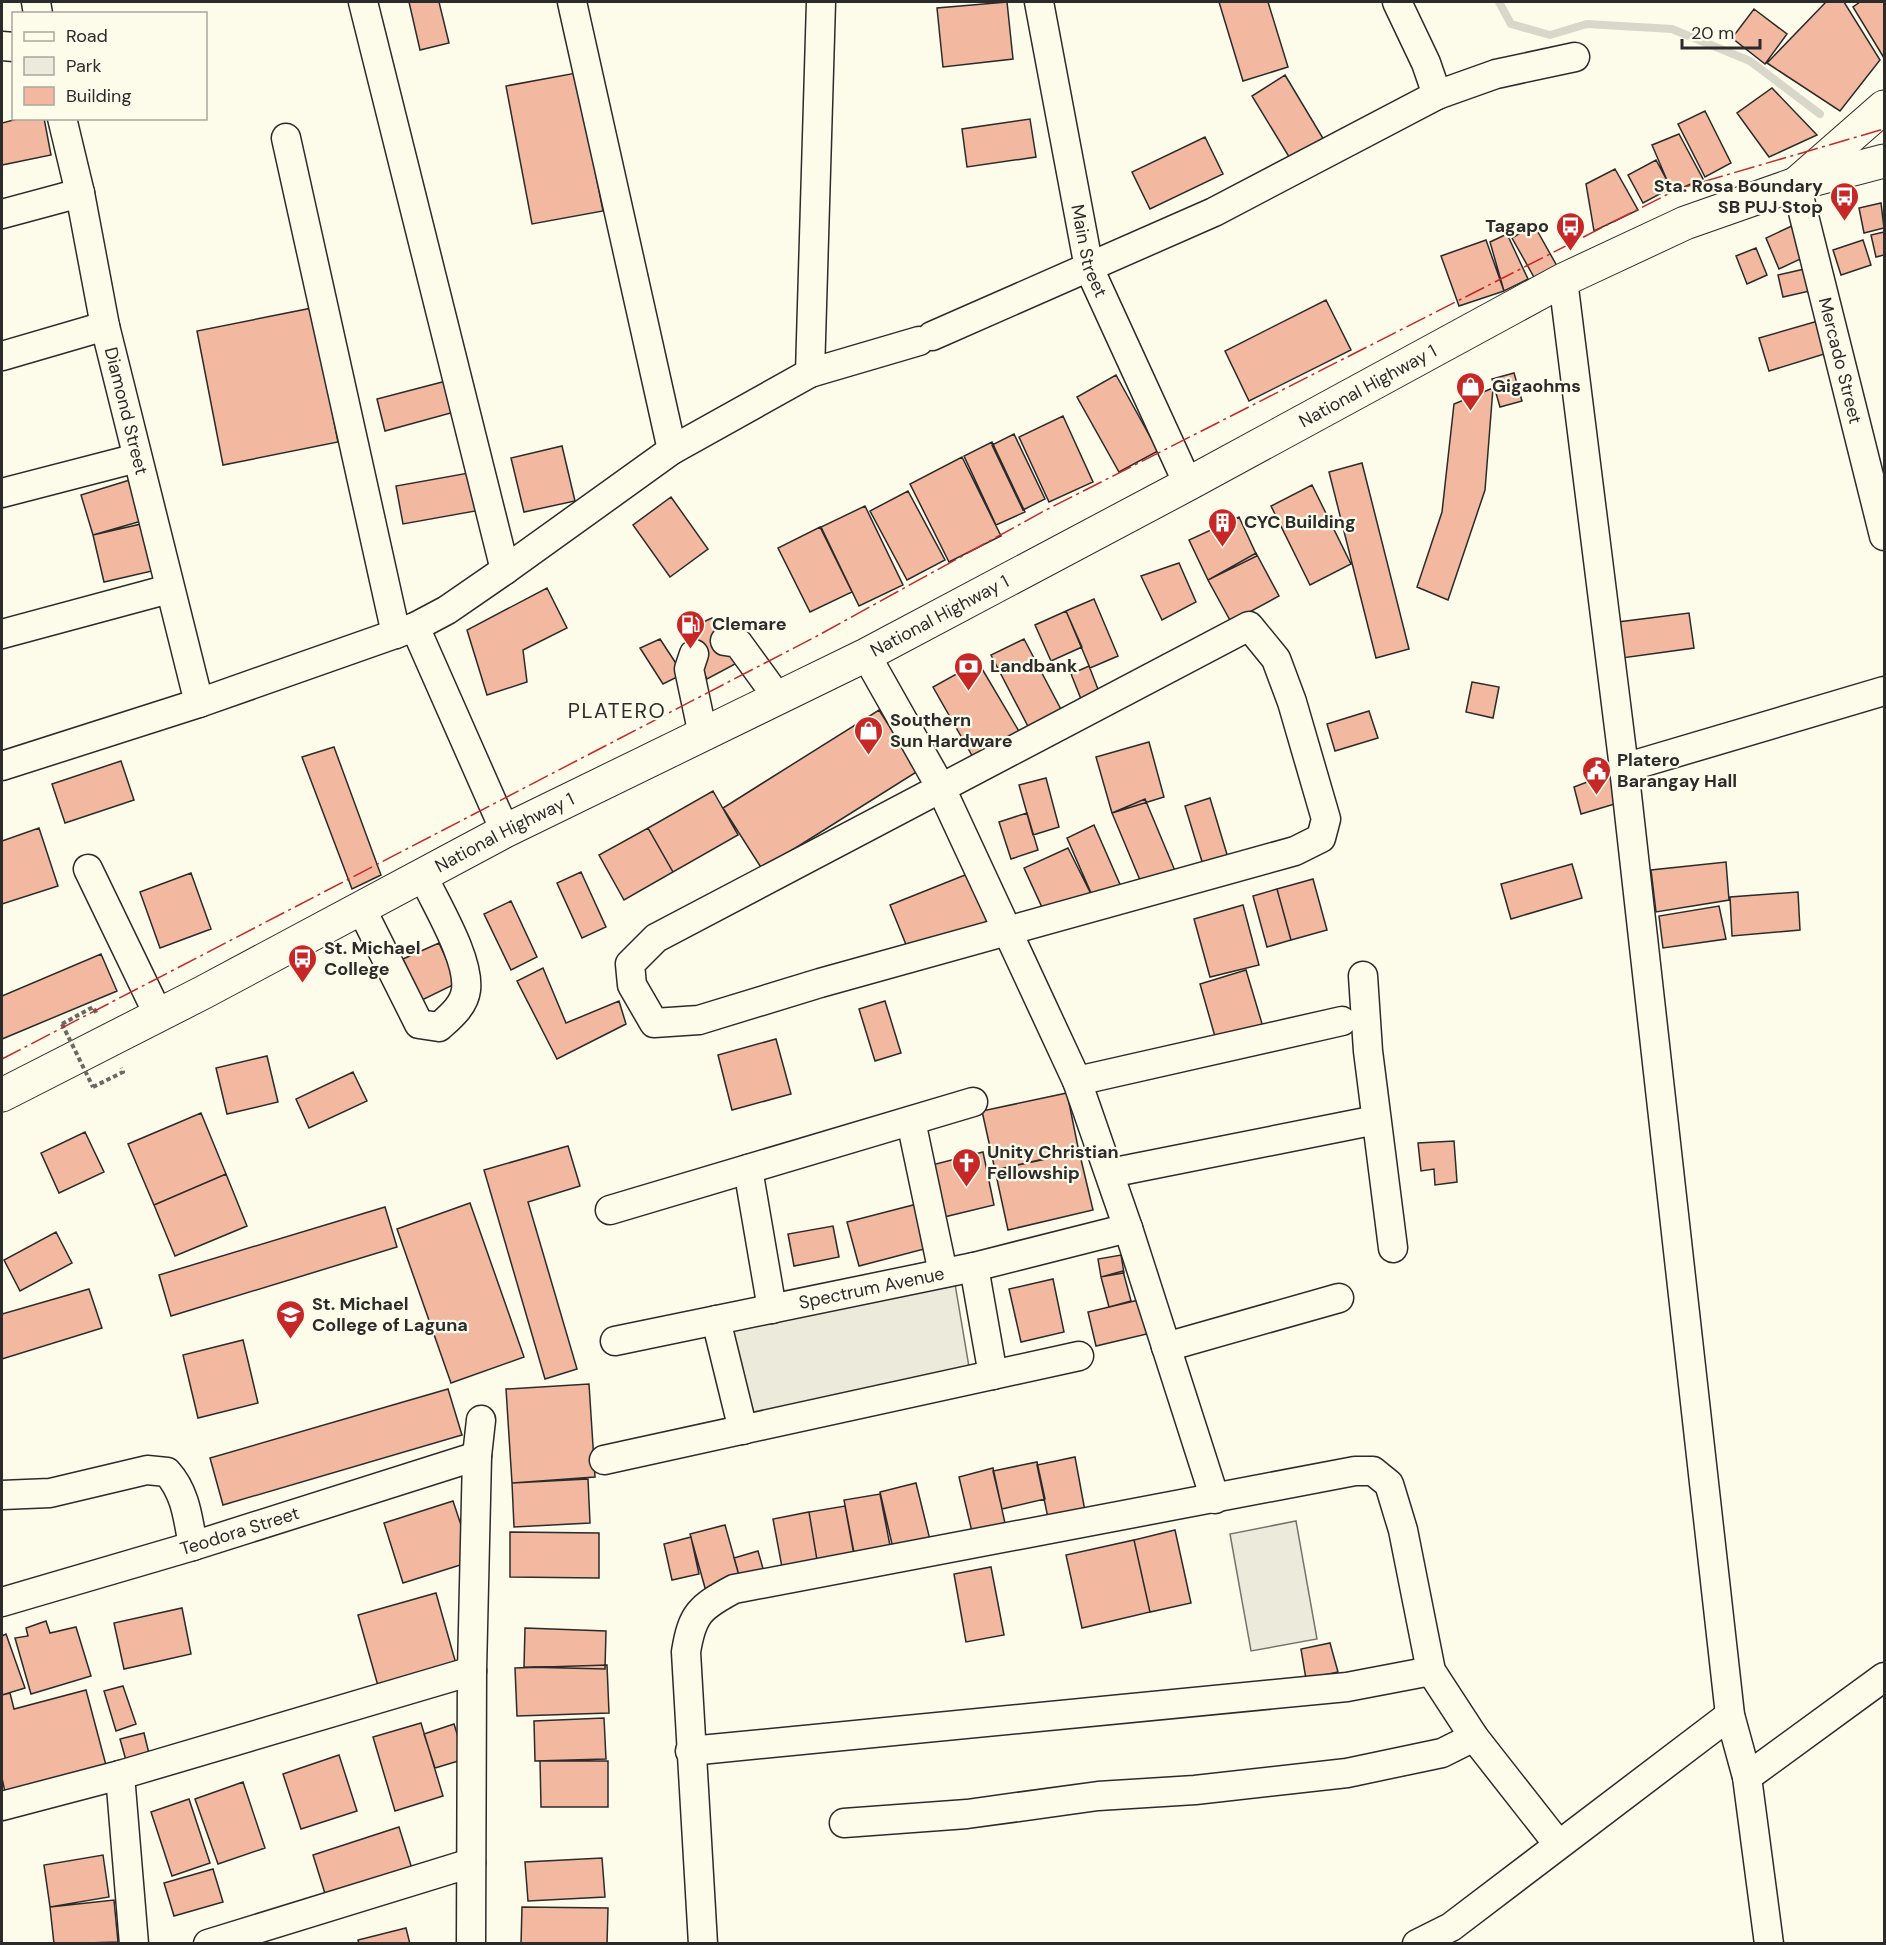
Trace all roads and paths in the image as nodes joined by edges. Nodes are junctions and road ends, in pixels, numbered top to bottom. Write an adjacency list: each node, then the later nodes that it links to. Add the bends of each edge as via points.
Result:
1 (363, 2): 25 (street)
2 (572, 2): 20 (street)
3 (821, 2): 19 (street)
4 (1039, 2): 15 (street, Main Street)
5 (1397, 2): 7 (street)
6 (1575, 57): 7 (street, via 1496,74)
7 (1437, 95): 15 (street, via 1214,212)
8 (1884, 107): 12 (main road)
9 (62, 120): 13 (street, Diamond Street)
10 (286, 138): 27 (street)
11 (1884, 161): 12 (main road, National Highway 1)
12 (1796, 184): 16 (main road, National Highway 1, via 1685,223); 24 (street, Mercado Street)
13 (80, 193): 14 (street); 17 (street, Diamond Street)
14 (2, 214)
15 (1089, 268): 19 (street, via 925,338); 22 (street, Main Street)
16 (1563, 280): 22 (main road, National Highway 1); 37 (street)
17 (105, 326): 18 (street); 21 (street, Diamond Street)
18 (2, 356)
19 (810, 373): 20 (street)
20 (672, 450): 25 (street)
21 (137, 458): 23 (street); 26 (street, Diamond Street)
22 (1188, 484): 31 (main road, National Highway 1)
23 (2, 493)
24 (1884, 536)
25 (505, 570): 27 (street, via 447,610)
26 (169, 590): 28 (street); 34 (street, Diamond Street)
27 (406, 630): 34 (street); 39 (street)
28 (2, 634)
29 (725, 641): 33 (street, via 738,643)
30 (694, 654): 35 (street, via 689,669)
31 (866, 654): 33 (main road, National Highway 1); 38 (street)
32 (1884, 691): 37 (street)
33 (778, 698): 35 (main road, National Highway 1)
34 (199, 702): 36 (street)
35 (703, 735): 39 (main road, National Highway 1)
36 (2, 766)
37 (1624, 768): 79 (street)
38 (940, 786): 43 (street); 43 (street, via 656,938 630,964 632,985 654,1023 699,1020); 43 (street, via 1249,626 1275,659 1292,702 1326,819 1321,838 1295,851)
39 (505, 831): 41 (main road, National Highway 1)
40 (88, 869): 46 (street)
41 (423, 876): 42 (main road, National Highway 1); 42 (street, via 462,962 466,990 458,1009 439,1027 418,1024)
42 (361, 908): 46 (main road, National Highway 1)
43 (1007, 930): 49 (street)
44 (1363, 976): 52 (street)
45 (93, 1007): 48 (path, bridge, via 62,1023 93,1087)
46 (158, 1014): 50 (main road, National Highway 1)
47 (1342, 1021): 49 (street)
48 (123, 1072)
49 (1077, 1081): 55 (street)
50 (2, 1095)
51 (974, 1102): 53 (street)
52 (1376, 1120): 55 (street); 58 (street)
53 (911, 1121): 54 (street); 60 (street)
54 (748, 1169): 56 (street); 62 (street)
55 (1110, 1173): 57 (street)
56 (610, 1210)
57 (1128, 1228): 59 (street, Spectrum Avenue); 65 (street)
58 (1393, 1248)
59 (974, 1267): 60 (street, Spectrum Avenue); 67 (street)
60 (943, 1273): 62 (street, Spectrum Avenue)
61 (1339, 1298): 65 (street)
62 (772, 1309): 63 (street, Spectrum Avenue)
63 (716, 1320): 64 (street, Spectrum Avenue); 69 (street)
64 (615, 1341)
65 (1166, 1347): 73 (street)
66 (1079, 1356): 67 (street)
67 (993, 1375): 69 (street)
68 (481, 1420): 70 (street)
69 (743, 1430): 71 (street)
70 (477, 1456): 74 (street, Teodora Street); 76 (street)
71 (604, 1460)
72 (2, 1495): 74 (street, via 50,1492 147,1470 167,1472 185,1500)
73 (1215, 1499): 77 (street, via 1355,1471 1373,1471 1389,1484 1403,1530); 81 (street, via 734,1589 704,1605 691,1624 686,1652)
74 (193, 1546): 75 (street, Teodora Street)
75 (2, 1602)
76 (472, 1671): 82 (street); 87 (street)
77 (1431, 1671): 80 (street); 81 (street, via 1347,1687)
78 (1884, 1677): 83 (street)
79 (1730, 1716): 83 (street); 86 (street)
80 (1474, 1737): 85 (street, via 1442,1753 1347,1773 1098,1796 967,1814); 86 (street)
81 (690, 1751): 91 (street)
82 (120, 1775): 84 (street); 88 (street)
83 (1747, 1777): 93 (street)
84 (2, 1806)
85 (844, 1823)
86 (1558, 1844): 92 (street, via 1451,1927)
87 (471, 1863): 89 (street); 90 (street)
88 (134, 1944)
89 (207, 1944)
90 (471, 1944)
91 (703, 1944)
92 (1417, 1944)
93 (1769, 1944)

